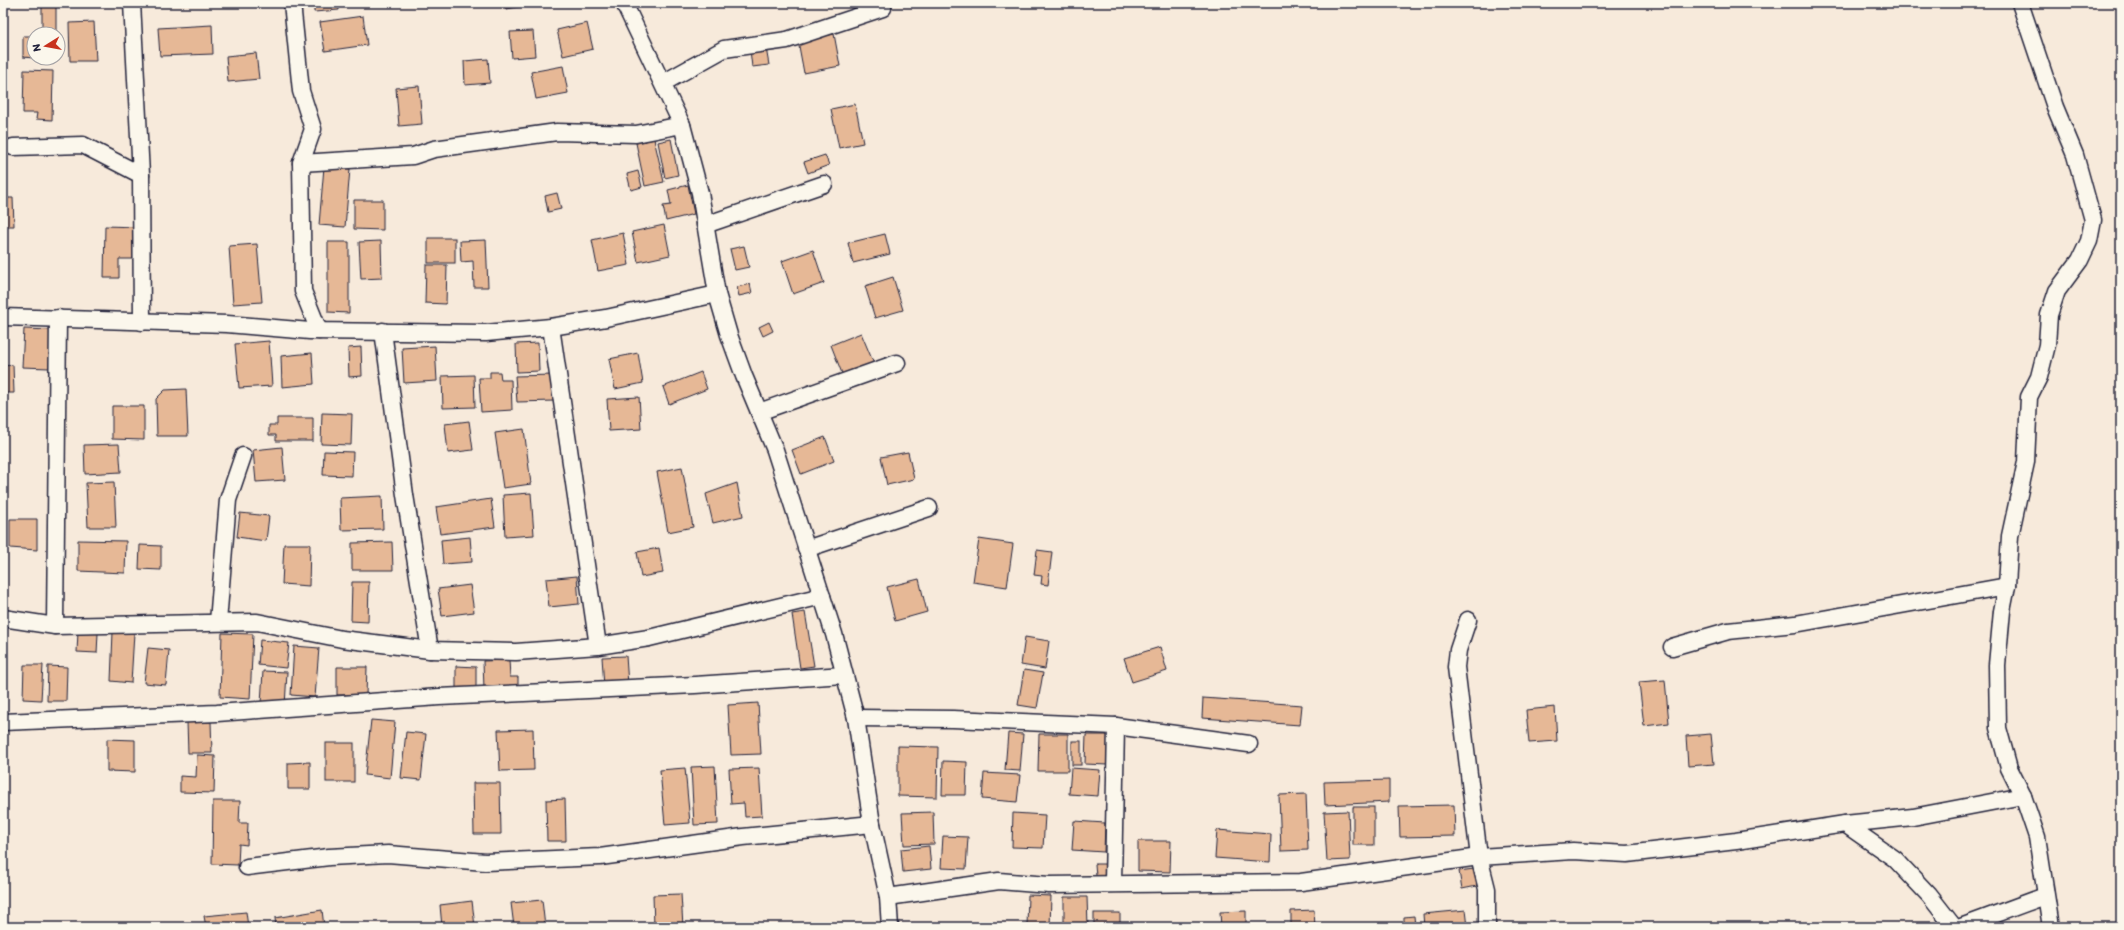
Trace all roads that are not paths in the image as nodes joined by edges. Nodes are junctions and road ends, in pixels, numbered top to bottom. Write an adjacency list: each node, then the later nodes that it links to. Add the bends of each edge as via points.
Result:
1 (132, 3): 10 (street)
2 (292, 3): 9 (street, via 301,91 313,128)
3 (624, 3): 6 (street)
4 (2020, 3): 25 (street, via 2055,106 2076,155 2093,220 2089,241 2080,260 2056,291 2049,315 2047,345 2039,377 2029,396 2026,462 2010,536)
5 (883, 8): 6 (street, via 787,40 724,49)
6 (664, 83): 7 (street)
7 (682, 125): 9 (street, via 636,134 557,132 434,149 413,156); 12 (street)
8 (13, 147): 10 (street, via 83,146)
9 (301, 163): 18 (street, via 303,291)
10 (141, 175): 16 (street)
11 (824, 184): 12 (street)
12 (705, 225): 13 (street)
13 (717, 294): 17 (street); 21 (street, via 741,370)
14 (3, 317): 15 (street)
15 (58, 318): 16 (street); 30 (street)
16 (142, 322): 18 (street, via 227,324)
17 (551, 327): 19 (street, via 486,333); 31 (street)
18 (319, 331): 19 (street)
19 (383, 331): 33 (street)
20 (897, 362): 21 (street)
21 (759, 412): 24 (street, via 775,450)
22 (243, 456): 29 (street, via 228,500)
23 (929, 508): 24 (street)
24 (806, 549): 26 (street)
25 (2007, 586): 32 (street, via 1794,624 1728,630); 39 (street, via 2002,611 1998,666 1998,728 2009,768)
26 (822, 596): 31 (street, via 649,638); 34 (street)
27 (3, 618): 30 (street)
28 (1468, 620): 42 (street, via 1458,650 1456,667)
29 (218, 622): 30 (street); 33 (street, via 257,622 342,639)
30 (55, 626)
31 (598, 646): 33 (street, via 516,652)
32 (1672, 647)
33 (430, 650)
34 (844, 675): 35 (street); 36 (street, via 439,697 217,713)
35 (856, 718): 37 (street, via 952,718); 40 (street)
36 (3, 722)
37 (1116, 726): 38 (street); 44 (street)
38 (1249, 744)
39 (2023, 796): 41 (street, via 1913,817); 45 (street, via 2037,837)
40 (872, 824): 43 (street, via 743,837 600,858 485,862 388,854 329,857); 46 (street)
41 (1846, 824): 42 (street, via 1627,854 1573,851); 49 (street, via 1895,859 1929,895)
42 (1479, 857): 44 (street, via 1301,882); 48 (street, via 1487,889)
43 (247, 867)
44 (1114, 883): 46 (street, via 1049,885 999,881)
45 (2045, 896): 50 (street); 51 (street)
46 (888, 897): 47 (street)
47 (890, 927)
48 (1487, 927)
49 (1954, 927)
50 (1961, 927)
51 (2051, 927)

